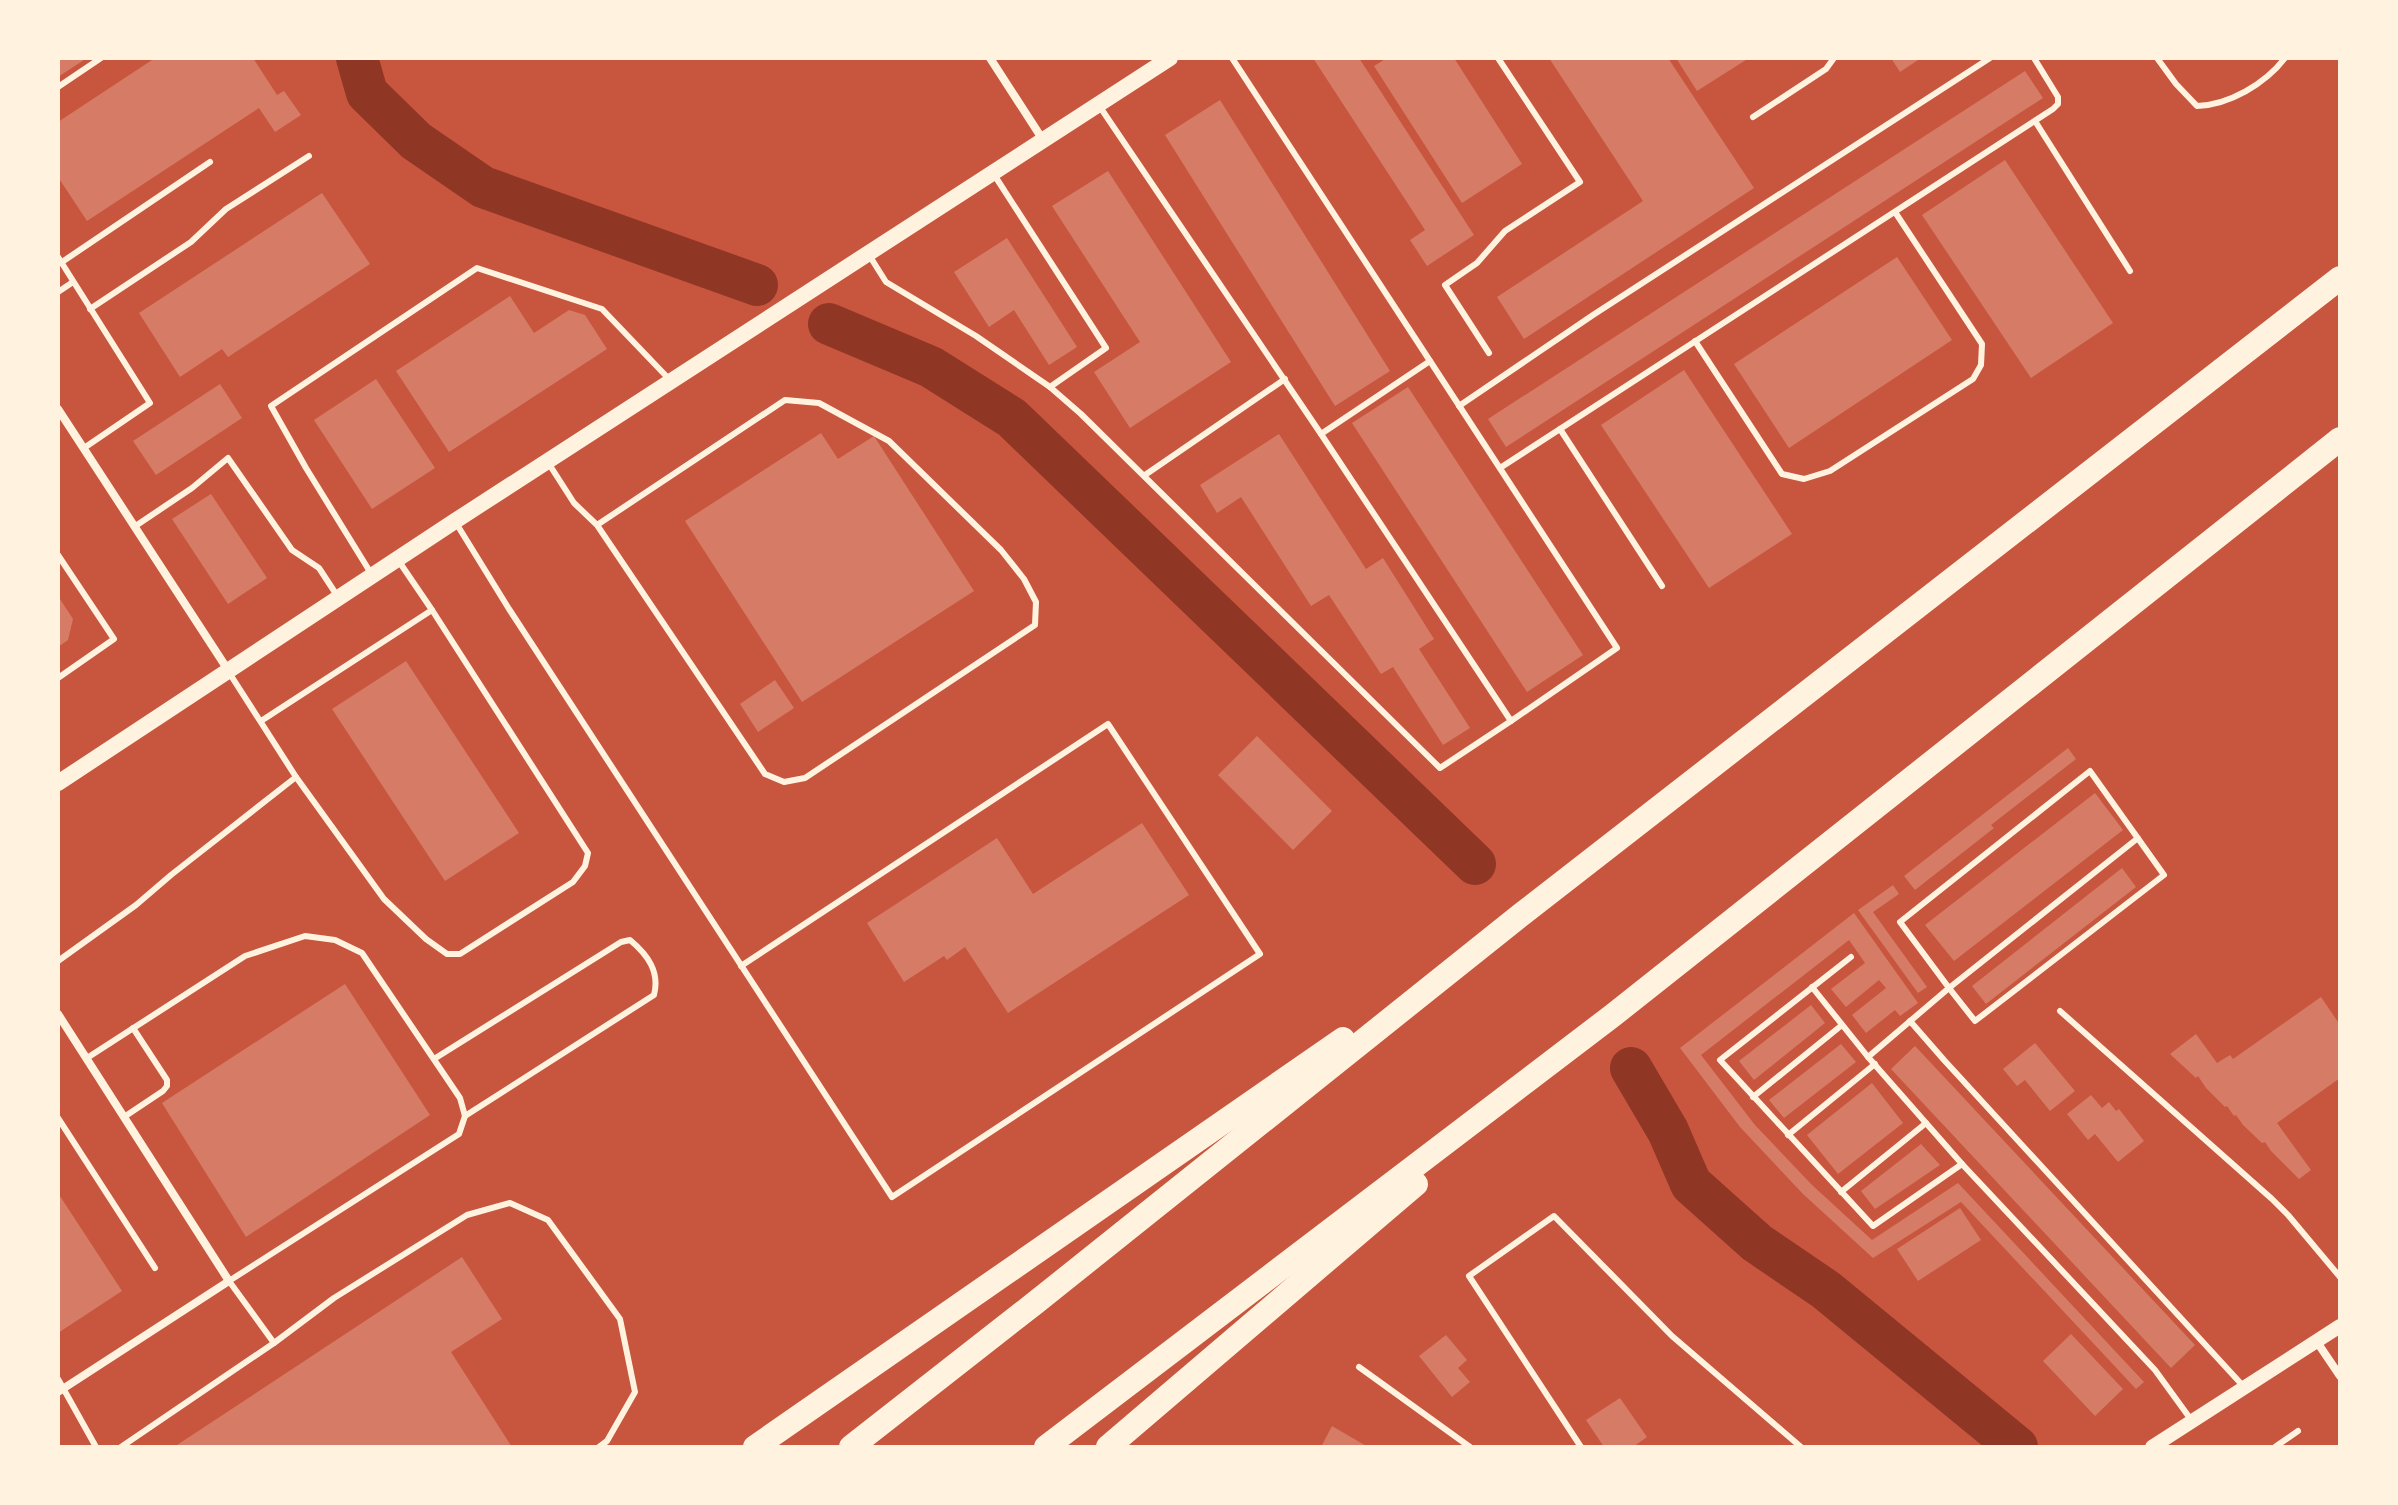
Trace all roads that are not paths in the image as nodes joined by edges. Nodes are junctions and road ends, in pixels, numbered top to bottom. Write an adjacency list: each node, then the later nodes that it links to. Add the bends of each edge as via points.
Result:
1 (101, 58): 11 (lane)
2 (990, 58): 15 (street)
3 (1170, 58): 12 (main road)
4 (1232, 58): 29 (lane)
5 (1498, 58): 28 (lane, via 1580,182 1505,231 1477,263 1445,285)
6 (1834, 58): 13 (lane, via 1826,69)
7 (1990, 58): 33 (lane)
8 (2034, 58): 14 (lane, via 2058,97 2058,104)
9 (2157, 58): 10 (lane, via 2197,106 2210,106 2244,92)
10 (2285, 58)
11 (58, 87)
12 (1098, 104): 15 (main road); 30 (lane)
13 (1753, 117)
14 (2035, 121): 19 (lane); 22 (lane)
15 (1043, 140): 18 (main road)
16 (309, 156): 26 (lane, via 226,209 191,242)
17 (210, 162): 21 (lane)
18 (993, 173): 20 (main road); 32 (lane, via 1106,348)
19 (1895, 212): 27 (lane); 27 (lane, via 1982,344 1981,365 1973,379 1882,438 1830,471 1804,479 1782,474)
20 (868, 255): 31 (main road); 32 (lane, via 886,282)
21 (60, 260): 24 (lane)
22 (2130, 271)
23 (2340, 278): 58 (highway)
24 (73, 282): 25 (lane); 26 (lane)
25 (58, 292)
26 (90, 309): 38 (lane, via 150,403)
27 (1695, 341): 35 (lane)
28 (1489, 353)
29 (1430, 361): 33 (lane); 36 (lane)
30 (1285, 379): 36 (lane); 41 (lane)
31 (671, 381): 39 (main road); 47 (lane, via 602,309 477,268 271,406)
32 (1050, 387): 41 (lane)
33 (1459, 406): 40 (lane)
34 (60, 415): 38 (street)
35 (1560, 429): 40 (lane); 48 (lane)
36 (1321, 434): 54 (lane)
37 (2340, 439): 66 (highway)
38 (84, 448): 44 (street)
39 (547, 461): 42 (main road); 43 (lane, via 574,503)
40 (1500, 468): 54 (lane, via 1617,648)
41 (1145, 475): 54 (lane, via 1440,768)
42 (455, 521): 46 (main road); 61 (lane)
43 (597, 525): 43 (lane, via 765,774 784,782 805,778 1035,625 1036,602 1001,550 889,441 819,403 785,400)
44 (134, 527): 49 (lane, via 228,458 292,550 319,568); 51 (street)
45 (58, 555): 52 (lane, via 114,639)
46 (398, 559): 47 (main road); 50 (lane)
47 (372, 576): 49 (main road)
48 (1662, 586)
49 (338, 597): 51 (main road)
50 (432, 610): 53 (lane); 55 (lane, via 588,853 573,882 460,954 447,954 384,899)
51 (228, 671): 53 (lane); 56 (main road)
52 (58, 678)
53 (261, 721): 55 (lane)
54 (1511, 721)
55 (296, 777): 60 (lane)
56 (58, 783)
57 (2138, 838): 63 (lane); 63 (lane, via 2164,875 1975,1021); 63 (lane, via 2090,771 1900,922)
58 (1522, 914): 101 (highway); 102 (highway)
59 (1851, 957): 62 (lane)
60 (58, 961)
61 (741, 966): 61 (lane, via 1108,724 1260,954 892,1197)
62 (1812, 987): 68 (lane); 76 (lane, via 1720,1060)
63 (1949, 988): 67 (lane)
64 (2060, 1011): 85 (lane, via 2272,1199)
65 (58, 1014): 70 (street)
66 (1612, 1016): 103 (highway); 104 (highway)
67 (1910, 1021): 72 (lane); 93 (lane)
68 (1842, 1025): 72 (lane); 76 (lane)
69 (133, 1028): 73 (lane); 74 (lane, via 245,956 305,936 335,940 362,953); 78 (lane, via 167,1086)
70 (67, 1029): 71 (lane); 73 (street)
71 (58, 1035)
72 (1868, 1057): 75 (lane)
73 (87, 1058): 78 (street)
74 (434, 1059): 77 (lane, via 460,1098); 77 (lane, via 621,942 630,940 641,949 654,969 654,995)
75 (1875, 1064): 80 (lane); 81 (lane)
76 (1753, 1097): 81 (lane)
77 (465, 1116): 86 (lane, via 459,1134)
78 (124, 1117): 86 (street)
79 (58, 1118): 84 (lane)
80 (1926, 1123): 82 (lane); 83 (lane)
81 (1788, 1135): 83 (lane)
82 (1962, 1164): 83 (lane, via 1873,1226); 95 (lane, via 2155,1370)
83 (1841, 1192)
84 (155, 1268)
85 (2340, 1277)
86 (229, 1281): 89 (lane); 94 (street)
87 (2340, 1326): 88 (street)
88 (2317, 1342): 91 (street); 93 (street)
89 (274, 1343): 99 (lane); 100 (lane, via 334,1298 467,1215 510,1203 548,1220 620,1319 635,1392)
90 (1359, 1367): 105 (lane)
91 (2340, 1376)
92 (58, 1379): 94 (lane)
93 (2245, 1388): 95 (street)
94 (61, 1390): 98 (lane)
95 (2192, 1421): 97 (street)
96 (2298, 1431): 108 (lane)
97 (2156, 1446)
98 (96, 1447)
99 (121, 1447)
100 (599, 1447)
101 (755, 1447)
102 (851, 1447)
103 (1046, 1447)
104 (1108, 1447)
105 (1470, 1447)
106 (1581, 1447): 107 (lane, via 1469,1276 1554,1216 1672,1336)
107 (1801, 1447)
108 (2275, 1447)

